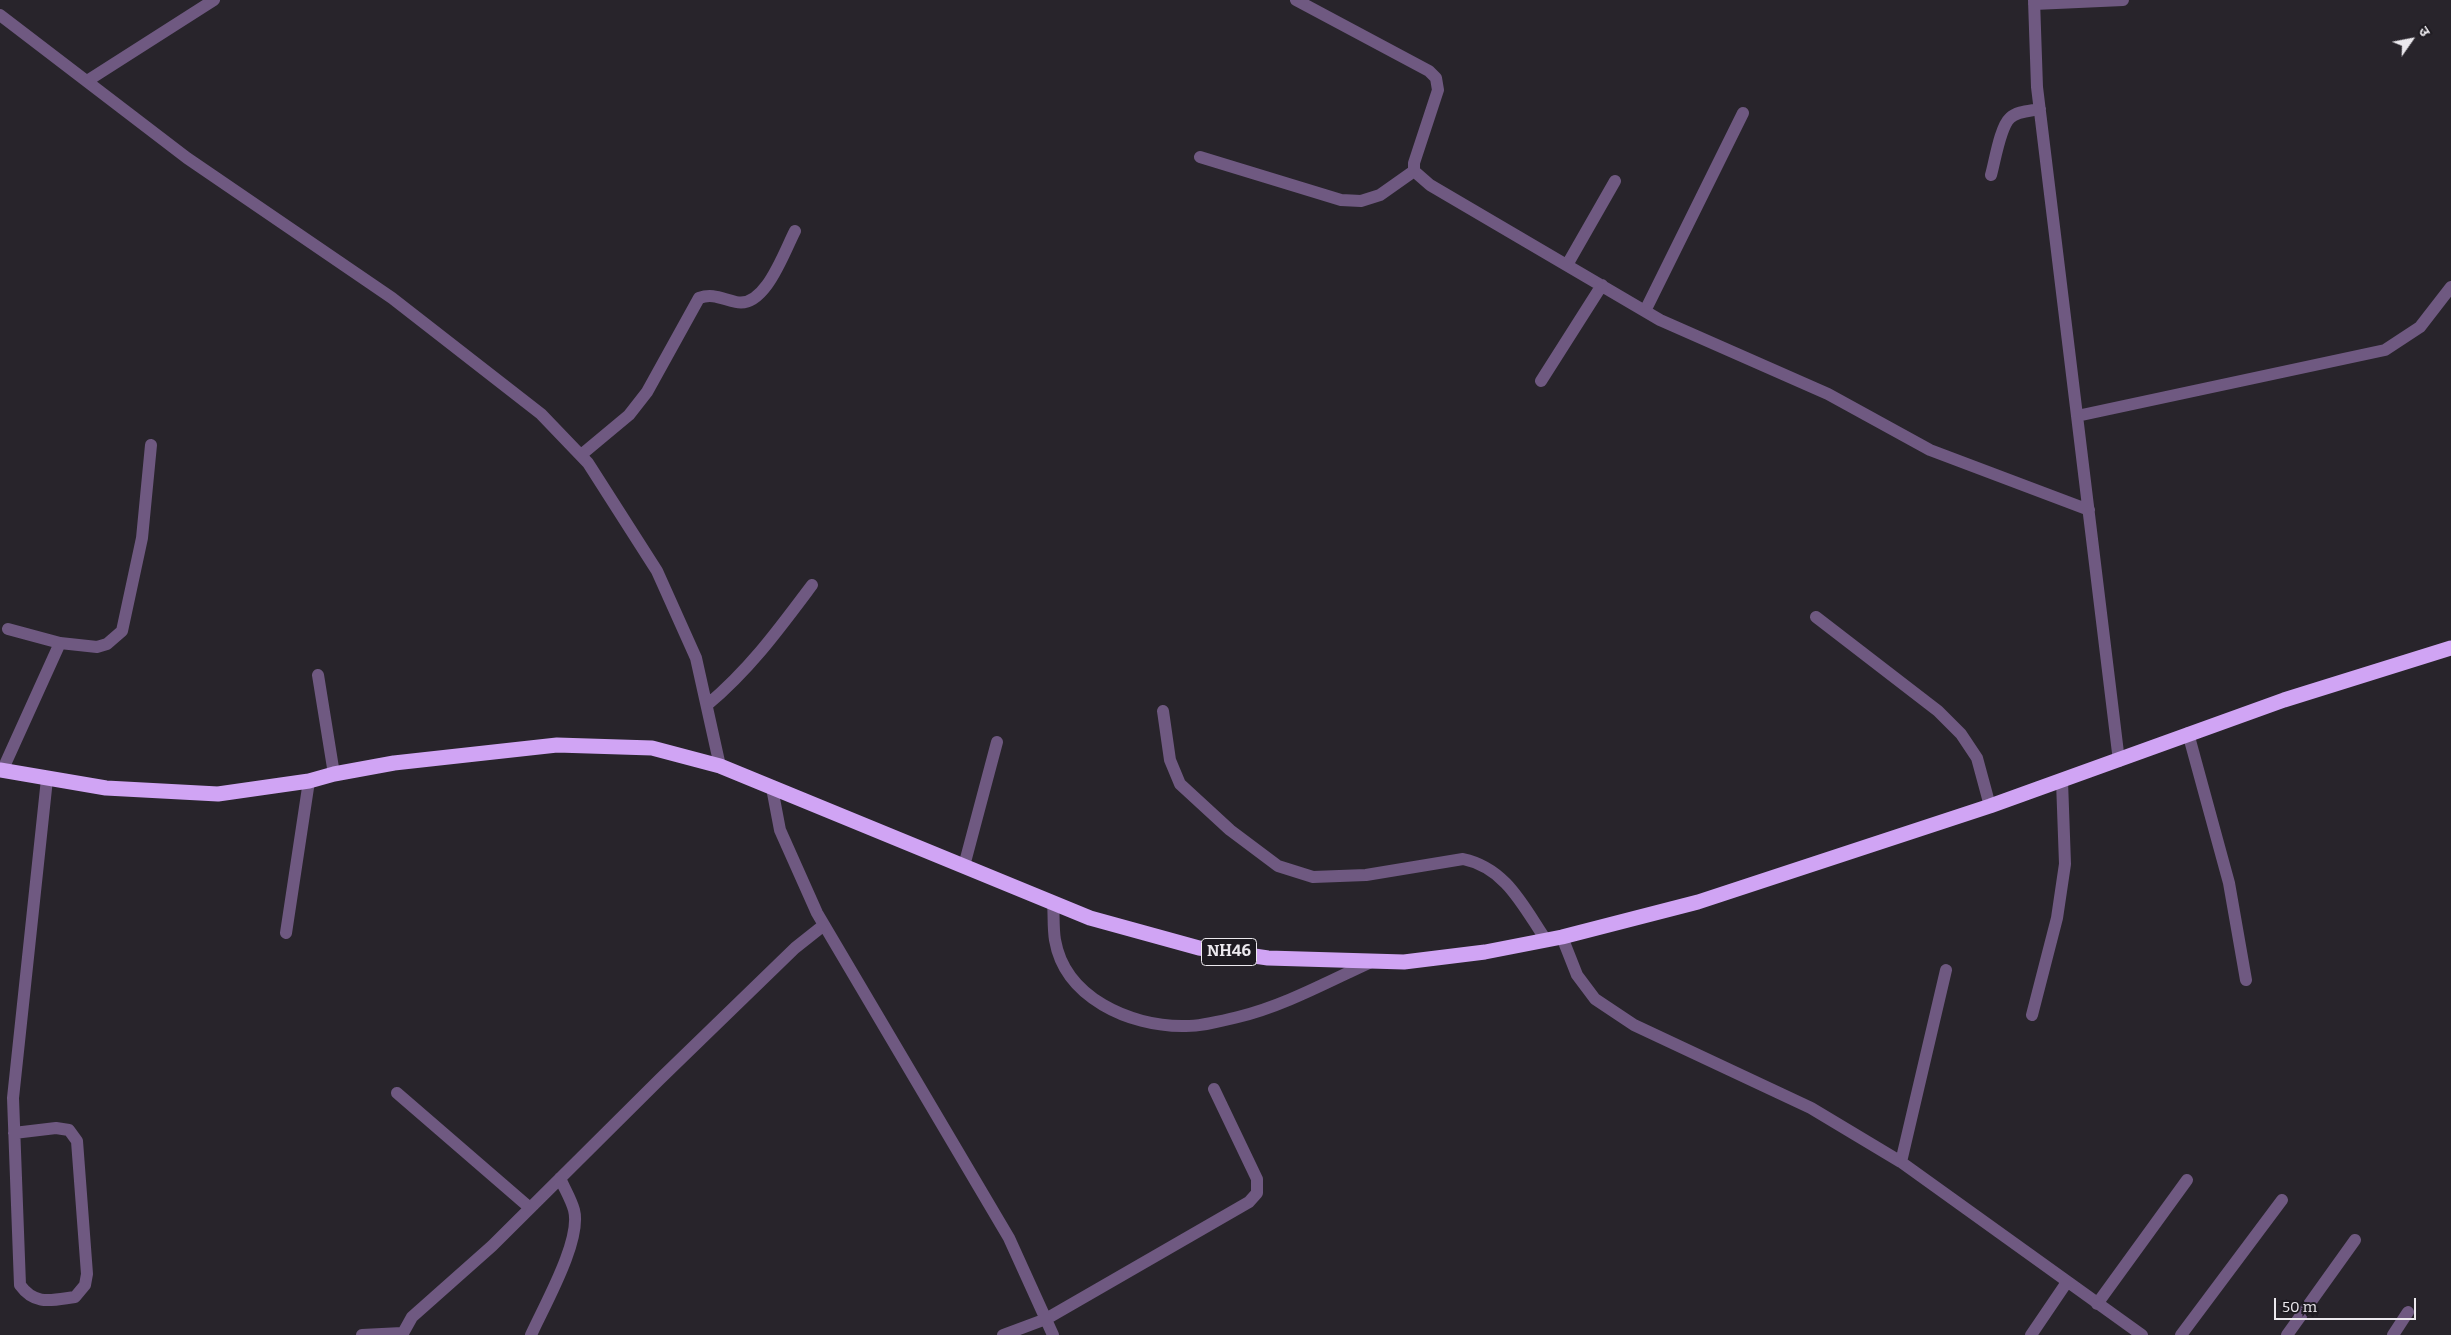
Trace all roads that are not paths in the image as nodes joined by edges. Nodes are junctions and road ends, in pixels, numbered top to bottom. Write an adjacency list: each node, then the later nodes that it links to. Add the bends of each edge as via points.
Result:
1 (214, 0): 6 (street)
2 (1296, 0): 10 (street, via 1429,71 1436,78 1438,90)
3 (2123, 0): 4 (street)
4 (2034, 2): 7 (street)
5 (0, 15): 6 (street)
6 (87, 82): 21 (street, via 187,158 392,298 541,414)
7 (2040, 109): 11 (street, via 2010,118 2004,127); 19 (street)
8 (1743, 113): 17 (street)
9 (1200, 156): 10 (street, via 1341,200 1361,202 1380,195)
10 (1414, 171): 14 (street, via 1430,185)
11 (1991, 175)
12 (1615, 181): 14 (street)
13 (795, 231): 21 (street, via 765,290 751,303 738,303 709,294 699,298 647,392 629,415)
14 (1567, 265): 15 (street)
15 (1602, 286): 17 (street); 18 (street)
16 (2450, 293): 19 (street, via 2420,327 2385,350)
17 (1644, 311): 22 (street, via 1828,394 1930,450)
18 (1541, 381)
19 (2077, 416): 22 (street)
20 (151, 445): 26 (street, via 142,538 122,631 98,647)
21 (580, 456): 29 (street, via 588,463 657,571 696,658)
22 (2088, 510): 33 (street)
23 (812, 585): 29 (street, via 757,658)
24 (1816, 617): 41 (street, via 1938,710 1961,734 1977,758)
25 (8, 629): 26 (street)
26 (60, 643): 35 (street)
27 (2451, 648): 31 (highway, NH46)
28 (318, 675): 36 (street)
29 (708, 705): 34 (street)
30 (1162, 711): 47 (street, via 1170,760 1180,784 1230,830 1278,866 1313,877 1366,875 1463,859 1479,862 1504,879)
31 (2188, 733): 33 (highway, NH46); 50 (street, via 2229,883)
32 (997, 742): 42 (street)
33 (2119, 761): 39 (highway, NH46)
34 (720, 766): 36 (highway, NH46, via 652,748 557,745 394,763); 40 (highway, NH46)
35 (1, 770): 37 (highway, NH46)
36 (334, 774): 38 (highway, NH46)
37 (47, 779): 38 (highway, NH46, via 106,788 218,794); 54 (street, via 13,1098)
38 (309, 781): 45 (street)
39 (2062, 782): 41 (highway, NH46); 51 (street, via 2065,864 2057,918)
40 (772, 788): 42 (highway, NH46); 44 (street, via 780,830)
41 (1990, 806): 46 (highway, NH46, via 1698,902)
42 (964, 866): 43 (highway, NH46)
43 (1053, 902): 48 (highway, NH46, via 1090,918 1199,948 1268,958); 48 (street, via 1055,941 1064,966 1074,980 1107,1009 1145,1023 1184,1026 1239,1017)
44 (824, 925): 56 (street, via 788,955); 64 (street, via 1009,1238)
45 (286, 933)
46 (1562, 937): 47 (highway, NH46); 55 (street, via 1577,975 1595,999 1634,1025 1812,1108)
47 (1546, 940): 48 (highway, NH46, via 1485,952 1404,962)
48 (1371, 962)
49 (1946, 970): 55 (street)
50 (2246, 980)
51 (2032, 1015)
52 (1214, 1089): 64 (street, via 1257,1179 1257,1193 1249,1202)
53 (397, 1093): 59 (street)
54 (14, 1133): 54 (street, via 20,1285 28,1295 44,1301 75,1297 86,1285 87,1274 77,1141 69,1130 56,1128)
55 (1901, 1162): 61 (street)
56 (560, 1178): 59 (street); 67 (street, via 574,1210 575,1228 569,1250)
57 (2187, 1180): 62 (street)
58 (2282, 1200): 72 (street)
59 (530, 1208): 65 (street, via 412,1317)
60 (2356, 1240): 73 (street)
61 (2067, 1282): 62 (street); 70 (street)
62 (2098, 1304): 71 (street)
63 (2408, 1312): 74 (street)
64 (1046, 1319): 68 (street); 69 (street)
65 (402, 1334): 66 (street)
66 (362, 1335)
67 (531, 1335)
68 (1003, 1335)
69 (1053, 1335)
70 (2032, 1335)
71 (2142, 1335)
72 (2181, 1335)
73 (2287, 1335)
74 (2393, 1335)

